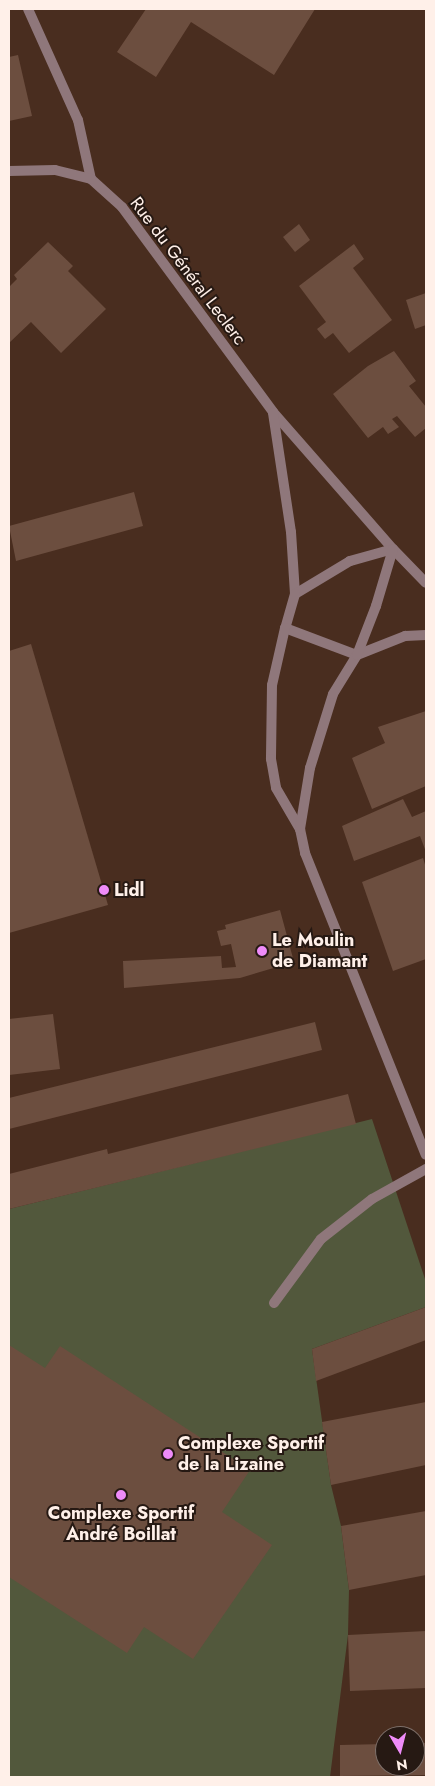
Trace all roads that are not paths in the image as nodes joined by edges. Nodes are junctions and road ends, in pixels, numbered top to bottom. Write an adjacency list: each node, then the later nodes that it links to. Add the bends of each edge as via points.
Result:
1 (28, 9): 3 (street, via 78,120)
2 (9, 171): 3 (street, via 55,170)
3 (90, 179): 4 (street, Rue du Général Leclerc, via 122,208)
4 (273, 412): 5 (street, Rue du Général Leclerc); 7 (street, Rue du Général Leclerc, via 291,532)
5 (393, 549): 6 (street, Rue du Général Leclerc); 7 (street, via 350,560); 10 (street)
6 (426, 583)
7 (295, 594): 8 (street)
8 (285, 628): 10 (street); 11 (street, via 272,685 271,759 276,788)
9 (426, 635): 10 (street, via 405,636)
10 (357, 655): 11 (street, via 333,694 310,768)
11 (300, 829): 12 (street, via 305,853)
12 (426, 1155)
13 (426, 1169): 14 (street, via 372,1199 321,1239)
14 (274, 1303)

